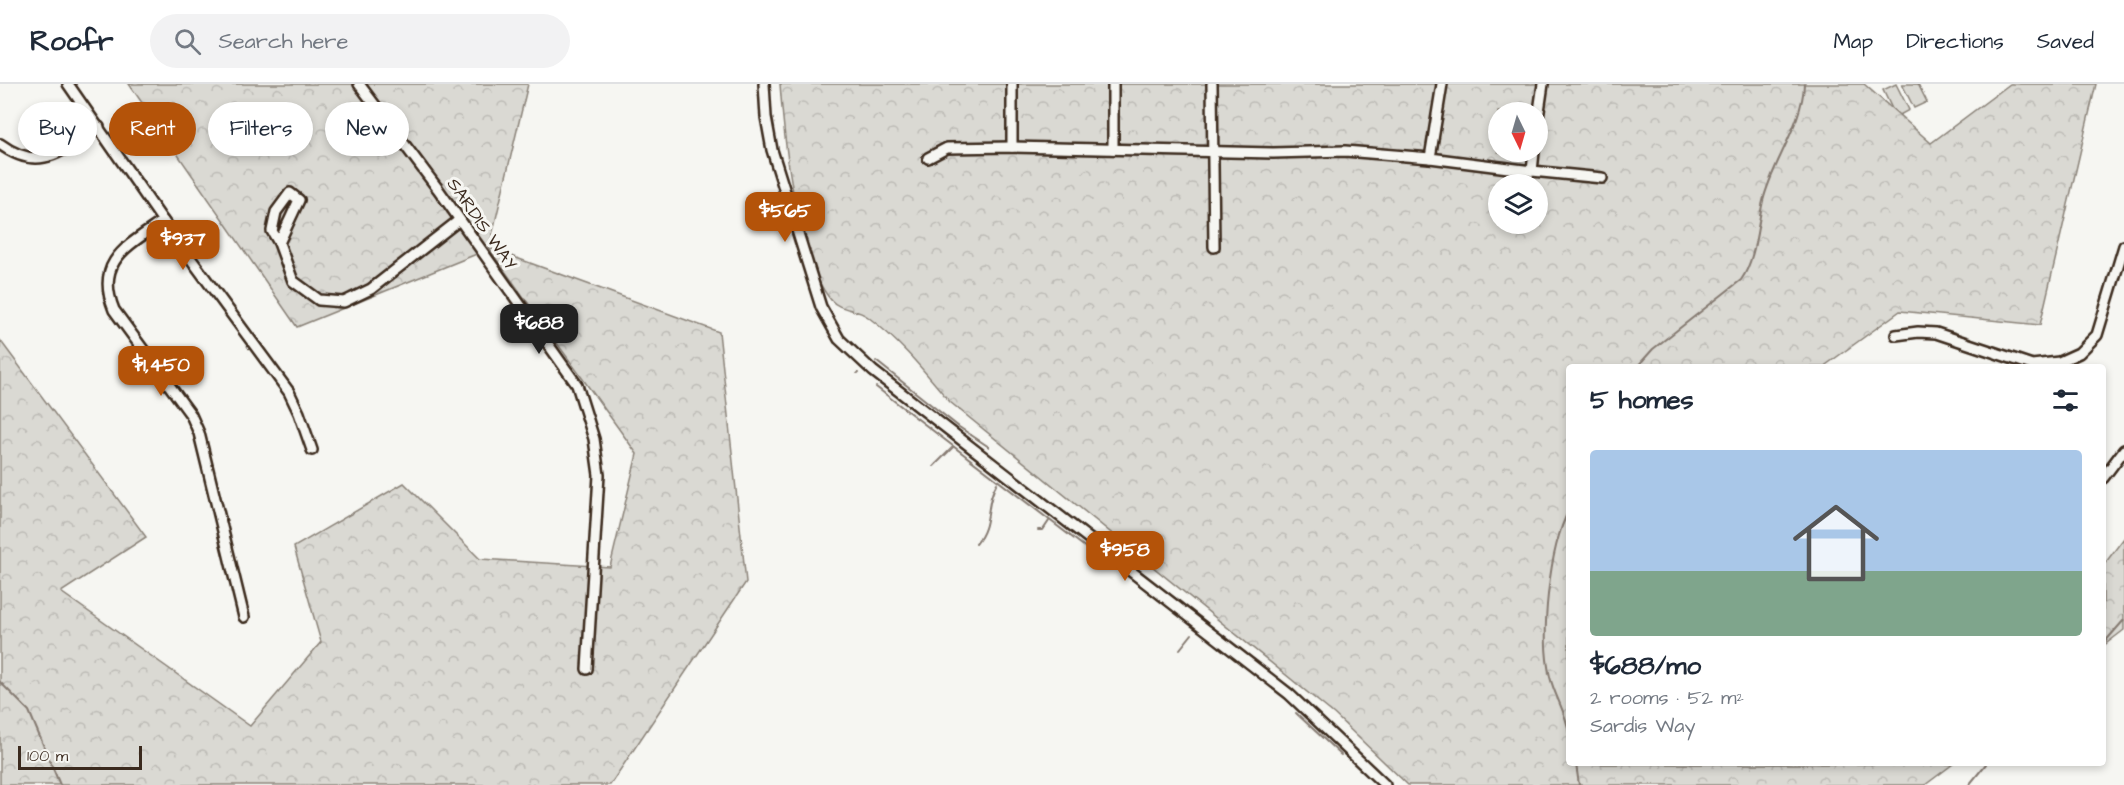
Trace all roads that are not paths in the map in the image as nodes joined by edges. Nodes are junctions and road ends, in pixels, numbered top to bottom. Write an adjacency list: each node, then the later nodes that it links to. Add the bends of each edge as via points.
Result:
1 (68, 84): 10 (street)
2 (359, 84): 21 (street, SARDIS WAY)
3 (764, 84): 33 (street, via 771,142 802,253 825,316 844,346 1289,694)
4 (1012, 84): 12 (street)
5 (1113, 84): 13 (street)
6 (1212, 84): 14 (street)
7 (1442, 84): 16 (street)
8 (1543, 84): 9 (street)
9 (1540, 102)
10 (99, 127): 11 (street, via 49,158 34,160 16,155); 20 (street)
11 (0, 144)
12 (1012, 147): 13 (street); 15 (street, via 947,148)
13 (1113, 149): 14 (street)
14 (1211, 151): 16 (street, via 1345,151); 24 (street)
15 (928, 158)
16 (1430, 158): 18 (street)
17 (1533, 162): 18 (street)
18 (1532, 171): 19 (street)
19 (1602, 178)
20 (163, 221): 28 (street, via 289,392); 31 (street, via 118,254 108,273 107,293 114,310 191,416 199,433)
21 (458, 221): 22 (street, via 371,289 344,302 319,300 293,281); 32 (street, SARDIS WAY, via 577,386 594,439 599,475)
22 (279, 243): 22 (street, via 299,200 290,193 276,212 272,231)
23 (2124, 246): 27 (street, via 2097,335 2079,353 2059,362)
24 (1214, 247)
25 (1896, 335): 26 (street, via 1936,333)
26 (2029, 364)
27 (2041, 364)
28 (312, 450)
29 (2124, 450): 30 (street)
30 (2106, 474)
31 (244, 617)
32 (587, 669)
33 (1385, 785)

